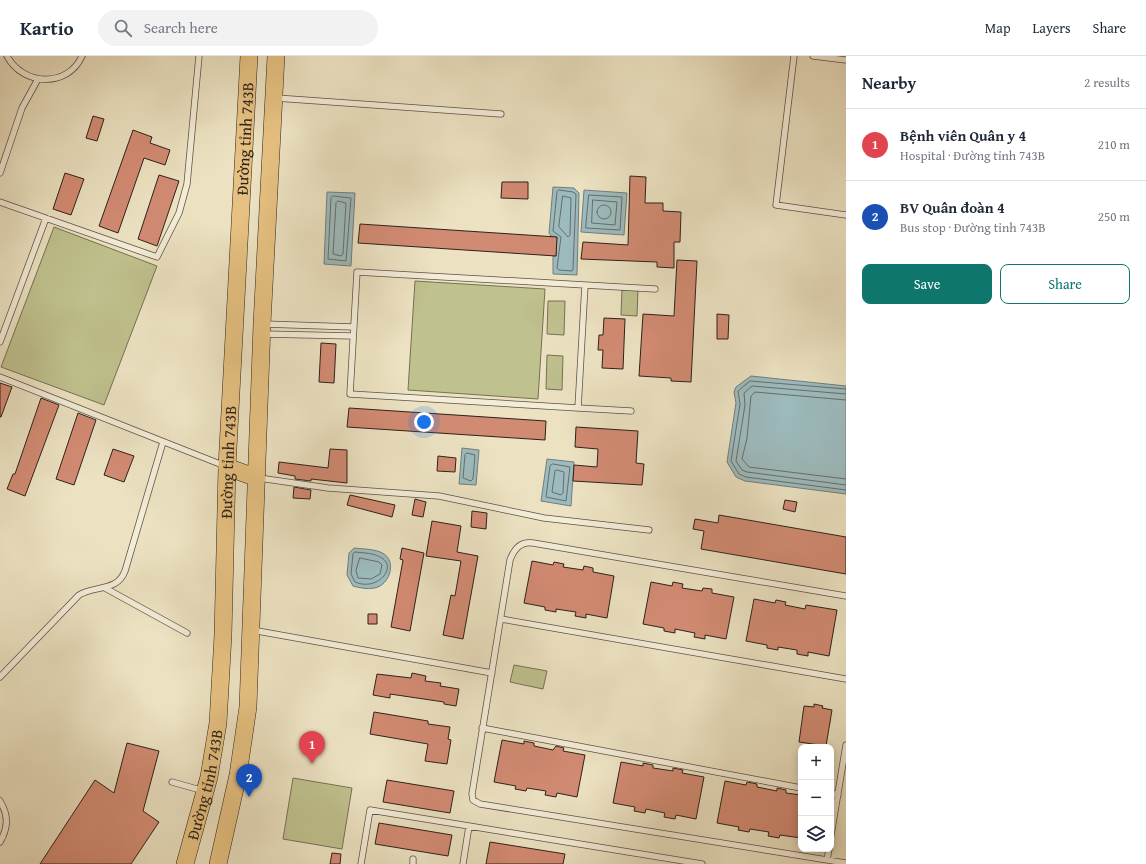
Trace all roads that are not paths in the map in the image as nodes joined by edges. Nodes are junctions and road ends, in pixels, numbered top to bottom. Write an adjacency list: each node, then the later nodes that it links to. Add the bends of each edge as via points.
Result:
1 (8, 56): 9 (lane, via 22,73)
2 (82, 56): 9 (lane, via 76,66 62,76)
3 (199, 56): 15 (lane, via 187,184 179,213 157,257)
4 (249, 56): 26 (main road, Đường tỉnh 743B)
5 (276, 56): 10 (main road, Đường tỉnh 743B)
6 (794, 56): 14 (lane, via 776,205)
7 (813, 56): 8 (lane)
8 (846, 60)
9 (38, 79): 12 (lane, via 22,108)
10 (273, 98): 11 (lane); 19 (main road, Đường tỉnh 743B)
11 (501, 114)
12 (0, 173)
13 (0, 202): 15 (lane)
14 (846, 215)
15 (46, 218): 21 (lane)
16 (585, 285): 17 (lane); 18 (lane, via 357,272); 23 (lane)
17 (655, 289)
18 (354, 327): 19 (lane); 20 (lane)
19 (261, 329): 20 (lane); 27 (main road, Đường tỉnh 743B)
20 (353, 336): 23 (lane, via 350,394)
21 (0, 342)
22 (0, 377): 25 (lane)
23 (578, 408): 24 (lane)
24 (632, 411)
25 (163, 442): 26 (lane); 29 (lane, via 123,576 116,585)
26 (227, 467): 27 (main road); 41 (main road, Đường tỉnh 743B, via 218,723)
27 (257, 478): 28 (lane, via 328,488 439,496 544,518); 32 (main road, Đường tỉnh 743B)
28 (649, 530)
29 (104, 588): 33 (lane); 35 (lane, via 92,589 79,595)
30 (846, 596): 31 (lane, via 529,542 518,547 512,555)
31 (500, 619): 34 (lane); 36 (lane)
32 (250, 630): 34 (lane); 51 (main road, Đường tỉnh 743B, via 248,707 238,775)
33 (187, 633)
34 (492, 673): 37 (lane)
35 (0, 677)
36 (846, 679)
37 (482, 728): 40 (lane); 49 (lane, via 472,794 477,804)
38 (846, 745): 43 (lane)
39 (172, 782): 41 (lane)
40 (798, 787)
41 (205, 791): 50 (main road, Đường tỉnh 743B)
42 (834, 794): 43 (lane)
43 (838, 795): 45 (lane)
44 (0, 801): 47 (lane, via 6,815 7,826)
45 (834, 818)
46 (469, 826): 52 (lane, via 370,810); 53 (lane); 54 (lane)
47 (0, 842)
48 (828, 852): 49 (lane)
49 (827, 860): 55 (lane)
50 (185, 864)
51 (218, 864)
52 (361, 864)
53 (463, 864)
54 (702, 864)
55 (846, 864)

